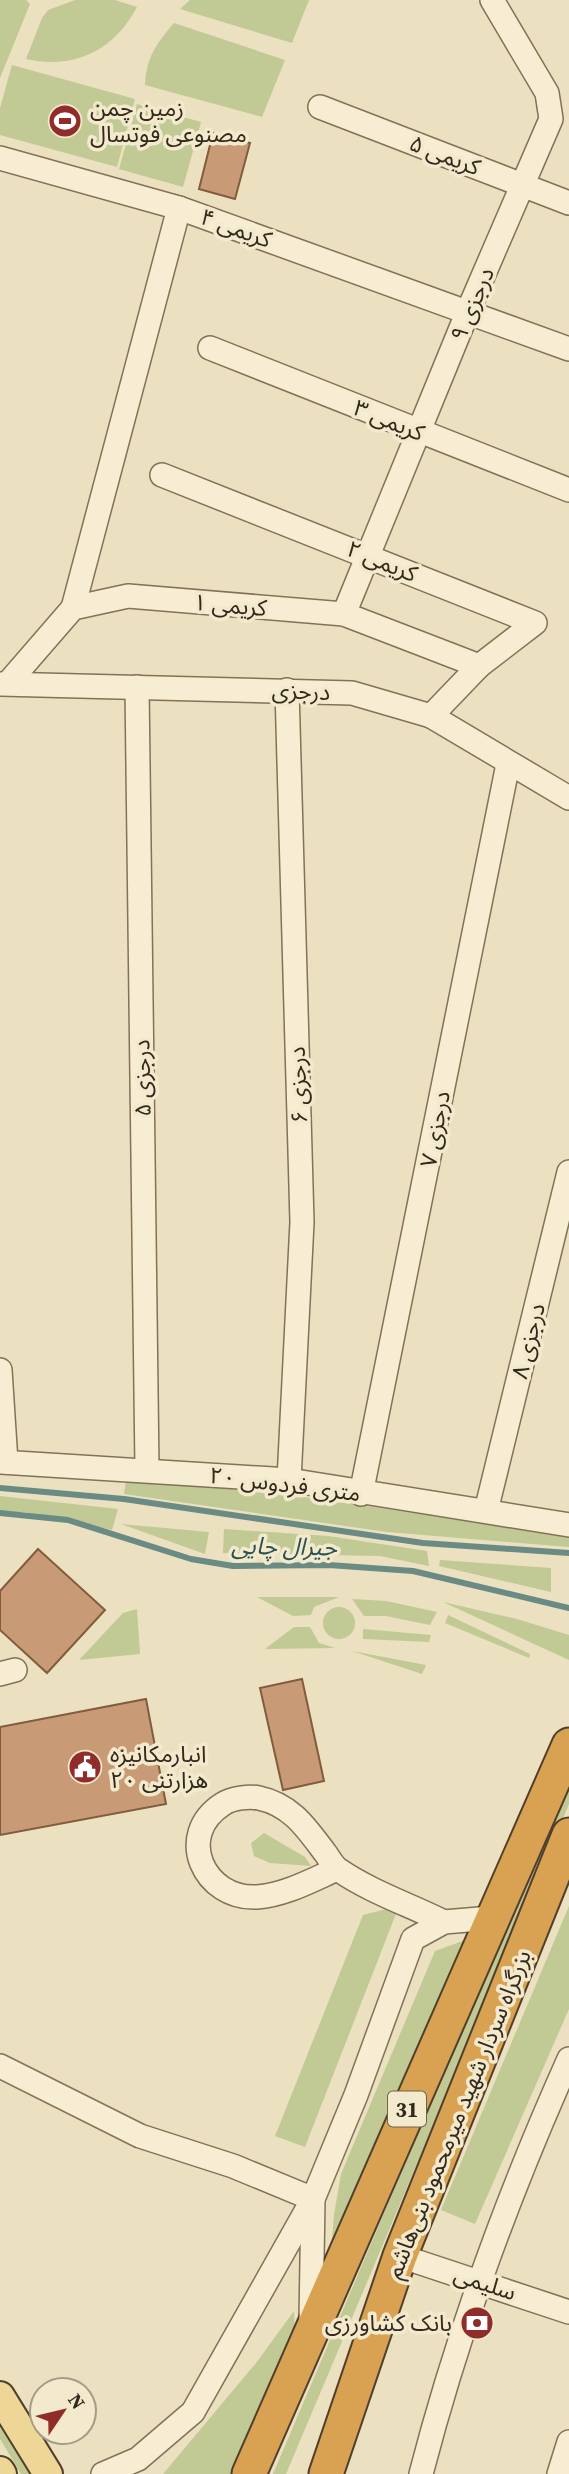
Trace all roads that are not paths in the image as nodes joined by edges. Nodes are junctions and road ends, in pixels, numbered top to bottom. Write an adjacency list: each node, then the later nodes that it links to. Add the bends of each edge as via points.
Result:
1 (492, 0): 4 (street, درجزی ۹, via 547,93 551,119)
2 (320, 107): 4 (street, کریمی ۵)
3 (0, 158): 6 (street, کریمی ۴)
4 (524, 186): 5 (street, کریمی ۵); 7 (street, درجزی ۹)
5 (569, 203)
6 (179, 208): 7 (street, کریمی ۴); 14 (street)
7 (468, 311): 9 (street, کریمی ۴); 10 (street, درجزی ۹)
8 (210, 348): 10 (street, کریمی ۳)
9 (569, 349)
10 (419, 432): 12 (street, کریمی ۳); 13 (street, درجزی ۹)
11 (162, 474): 13 (street, کریمی ۲)
12 (569, 490)
13 (368, 555): 15 (street, درجزی ۹); 16 (street, کریمی ۲, via 535,623)
14 (73, 608): 15 (street, کریمی ۱, via 128,596); 17 (street)
15 (344, 614): 16 (street, کریمی ۱)
16 (479, 666): 20 (street)
17 (4, 684): 18 (street, درجزی)
18 (137, 687): 19 (street, درجزی); 26 (street, درجزی ۵)
19 (287, 690): 20 (street, درجزی, via 352,693); 27 (street, درجزی ۶, via 302,1222)
20 (431, 716): 21 (street, درجزی)
21 (508, 764): 22 (street, درجزی); 28 (street, درجزی ۷)
22 (569, 798)
23 (569, 1172): 29 (street, درجزی ۸)
24 (0, 1370): 25 (street)
25 (3, 1462): 26 (street, ۲۰ متری فردوس)
26 (147, 1469): 27 (street, ۲۰ متری فردوس)
27 (289, 1480): 28 (street, ۲۰ متری فردوس)
28 (361, 1494): 29 (street, ۲۰ متری فردوس)
29 (486, 1511): 30 (street, ۲۰ متری فردوس)
30 (569, 1525)
31 (569, 1745): 34 (highway, بزرگراه سردار شهید میرمحمود بنی‌هاشم / 31)
32 (569, 1835): 40 (highway, بزرگراه سردار شهید میرمحمود بنی‌هاشم / 31)
33 (337, 1870): 33 (street, via 295,1814 269,1800 251,1796 224,1803 198,1835 199,1857 208,1878 231,1892 256,1897); 35 (street)
34 (491, 1918): 35 (street); 43 (highway, بزرگراه سردار شهید میرمحمود بنی‌هاشم / 31)
35 (444, 1922): 39 (street, via 413,1939)
36 (569, 2059): 38 (street)
37 (0, 2066): 39 (street, via 140,2136 233,2166)
38 (564, 2084): 41 (street)
39 (313, 2199): 43 (street); 47 (street, via 194,2413 138,2459)
40 (400, 2256): 41 (street, سلیمی); 49 (highway, بزرگراه سردار شهید میرمحمود بنی‌هاشم / 31)
41 (479, 2280): 42 (street, سلیمی); 50 (street)
42 (569, 2312)
43 (311, 2327): 48 (highway, بزرگراه سردار شهید میرمحمود بنی‌هاشم / 31)
44 (0, 2396): 46 (main road)
45 (569, 2442): 51 (street)
46 (48, 2474)
47 (103, 2474)
48 (249, 2474)
49 (326, 2474)
50 (421, 2474)
51 (559, 2474)

